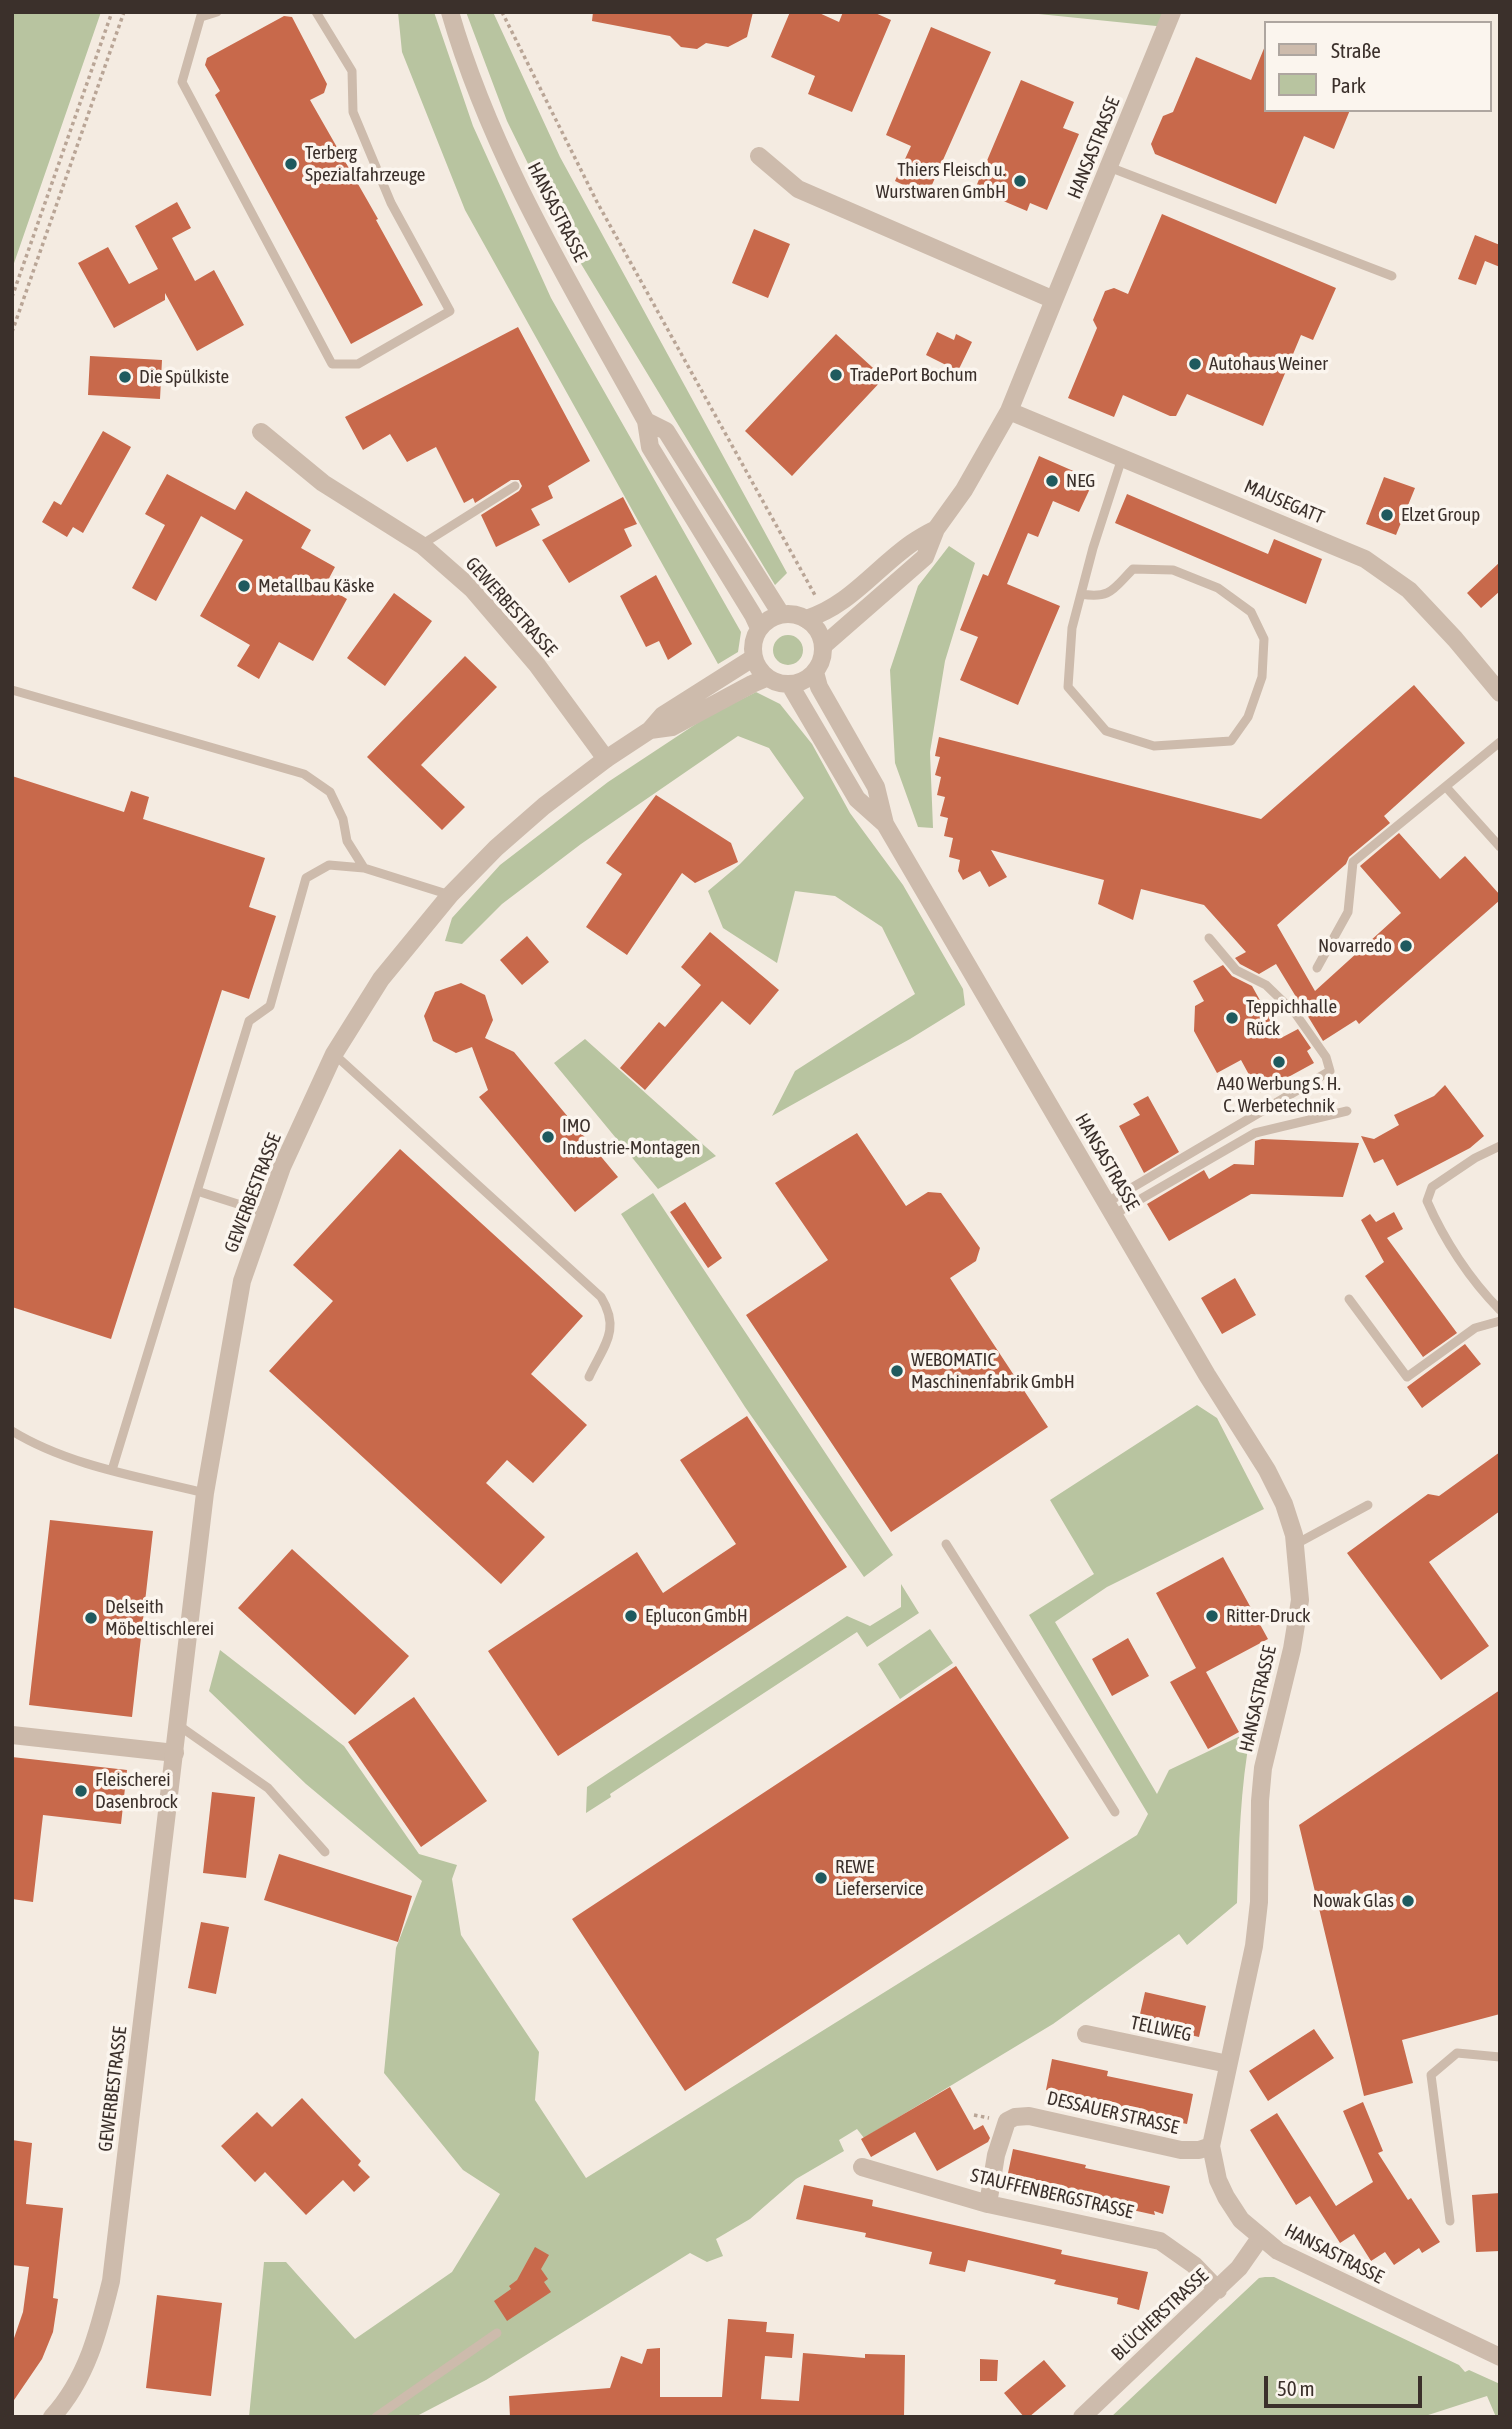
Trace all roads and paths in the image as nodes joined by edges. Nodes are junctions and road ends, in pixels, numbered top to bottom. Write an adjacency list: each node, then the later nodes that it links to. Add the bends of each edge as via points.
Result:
1 (112, 12): 12 (path)
2 (124, 12): 14 (path)
3 (217, 12): 8 (lane)
4 (316, 12): 8 (lane, via 352,71 354,112 391,203 450,311 358,364 332,364 182,82)
5 (450, 12): 16 (street, HANSASTRASSE, via 473,80 538,224)
6 (502, 12): 23 (path, via 597,202 706,401 820,603)
7 (1172, 12): 10 (street, HANSASTRASSE)
8 (201, 15)
9 (759, 156): 13 (street, via 798,189)
10 (1109, 167): 11 (lane); 13 (street, HANSASTRASSE)
11 (1392, 276)
12 (12, 297)
13 (1054, 300): 15 (street, HANSASTRASSE)
14 (12, 332)
15 (1009, 411): 18 (street, MAUSEGATT); 20 (street, HANSASTRASSE)
16 (646, 421): 24 (street, HANSASTRASSE, via 666,432); 26 (street, HANSASTRASSE, via 650,447)
17 (261, 432): 21 (street, GEWERBESTRASSE, via 323,483)
18 (1122, 458): 22 (lane); 33 (street, MAUSEGATT, via 1365,559 1409,590)
19 (515, 486): 21 (lane)
20 (936, 529): 23 (street, HANSASTRASSE, via 911,543); 27 (street, HANSASTRASSE, via 925,557)
21 (421, 545): 36 (street, GEWERBESTRASSE, via 486,605)
22 (1081, 594): 22 (lane, via 1072,628 1069,687 1106,731 1154,746 1231,741 1248,717 1262,677 1265,639 1251,612 1218,588 1173,570 1133,569 1099,597)
23 (831, 608): 25 (street, HANSASTRASSE)
24 (781, 614): 25 (street); 26 (street)
25 (806, 619): 27 (street)
26 (759, 628): 28 (street)
27 (823, 646): 29 (street)
28 (753, 658): 30 (street); 34 (street, GEWERBESTRASSE, via 663,715)
29 (815, 672): 31 (street); 38 (street, HANSASTRASSE, via 876,787)
30 (766, 678): 31 (street); 34 (street, GEWERBESTRASSE, via 672,727)
31 (790, 685): 38 (street, HANSASTRASSE, via 857,799)
32 (12, 690): 40 (lane, via 304,774 330,792 347,841)
33 (1500, 693)
34 (650, 730): 36 (street, GEWERBESTRASSE)
35 (1500, 742): 37 (lane)
36 (606, 759): 41 (street, GEWERBESTRASSE, via 544,806)
37 (1446, 787): 39 (lane); 43 (lane, via 1353,862 1348,912)
38 (885, 824): 48 (street, HANSASTRASSE)
39 (1500, 847)
40 (364, 868): 41 (lane); 47 (lane, via 329,865 306,878 270,1006 249,1021)
41 (450, 895): 44 (street, GEWERBESTRASSE, via 381,979)
42 (1209, 938): 48 (lane, via 1236,970 1266,985 1294,1013 1326,1057 1330,1071)
43 (1317, 968)
44 (334, 1054): 49 (street, GEWERBESTRASSE); 53 (lane, via 601,1297 612,1328)
45 (1347, 1111): 48 (lane, via 1255,1133)
46 (1500, 1146): 51 (lane, via 1432,1187 1427,1201 1476,1283)
47 (197, 1191): 49 (lane); 55 (lane)
48 (1110, 1209): 59 (street, HANSASTRASSE, via 1267,1470)
49 (266, 1213): 56 (street, GEWERBESTRASSE, via 242,1281)
50 (1349, 1299): 52 (lane, via 1408,1377 1475,1328)
51 (1500, 1310)
52 (1500, 1321)
53 (589, 1377)
54 (12, 1431): 55 (lane, via 38,1447)
55 (112, 1470): 56 (lane)
56 (205, 1493): 60 (street, GEWERBESTRASSE)
57 (1368, 1505): 59 (lane)
58 (946, 1544): 63 (lane)
59 (1296, 1544): 67 (street, HANSASTRASSE, via 1300,1600 1263,1768 1254,1946)
60 (178, 1725): 62 (street, GEWERBESTRASSE); 64 (lane, via 268,1788)
61 (12, 1735): 62 (street)
62 (174, 1753): 76 (street, GEWERBESTRASSE, via 111,2281 97,2340 70,2395)
63 (1115, 1812)
64 (325, 1852)
65 (1086, 2035): 67 (street, TELLWEG)
66 (1500, 2057): 71 (lane, via 1457,2053 1431,2075)
67 (1228, 2064): 68 (street, HANSASTRASSE)
68 (1211, 2146): 70 (street, DESSAUER STRASSE, via 1181,2151 1028,2116 1015,2117 1007,2121 1000,2139); 72 (street, HANSASTRASSE, via 1226,2197)
69 (862, 2167): 70 (street, STAUFFENBERGSTRASSE)
70 (988, 2204): 73 (street, STAUFFENBERGSTRASSE, via 1160,2241 1194,2265)
71 (1450, 2221)
72 (1260, 2238): 73 (street, BLÜCHERSTRASSE); 75 (street, HANSASTRASSE, via 1278,2251)
73 (1217, 2290): 78 (street, BLÜCHERSTRASSE)
74 (497, 2333): 77 (lane)
75 (1497, 2352)
76 (52, 2417)
77 (376, 2417)
78 (1082, 2417)

